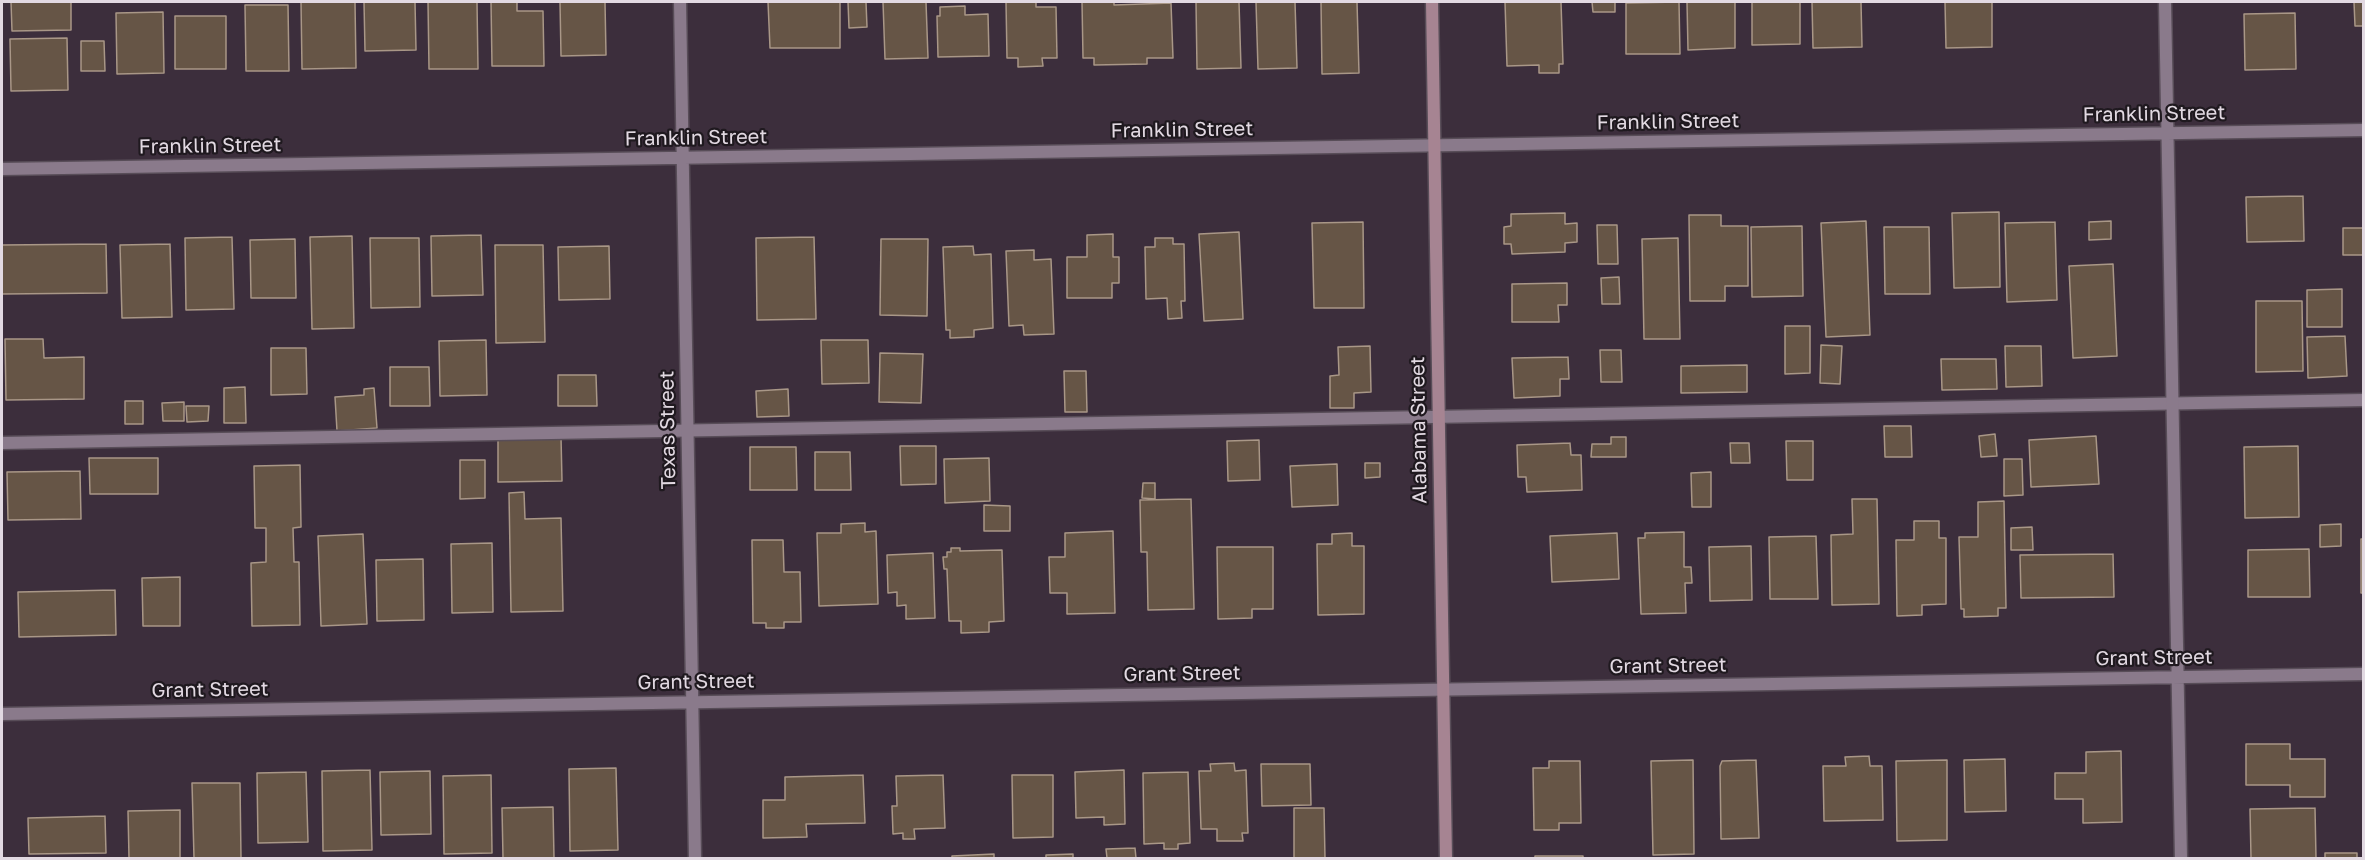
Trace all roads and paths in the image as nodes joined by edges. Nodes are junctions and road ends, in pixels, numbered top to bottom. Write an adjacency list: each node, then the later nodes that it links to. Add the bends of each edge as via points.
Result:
1 (680, 2): 7 (street, Texas Street)
2 (1432, 2): 6 (main road, Alabama Street)
3 (2165, 2): 5 (street)
4 (2364, 130): 5 (street, Franklin Street)
5 (2168, 134): 6 (street, Franklin Street); 10 (street)
6 (1434, 146): 7 (street, Franklin Street); 11 (main road, Alabama Street)
7 (683, 158): 8 (street, Franklin Street); 12 (street, Texas Street)
8 (2, 169)
9 (2364, 400): 10 (street)
10 (2173, 403): 11 (street); 15 (street)
11 (1438, 417): 12 (street); 16 (main road, Alabama Street)
12 (688, 431): 13 (street); 17 (street, Texas Street)
13 (2, 443)
14 (2364, 674): 15 (street, Grant Street)
15 (2178, 677): 16 (street, Grant Street); 21 (street)
16 (1443, 689): 17 (street, Grant Street); 20 (main road, Alabama Street)
17 (692, 702): 18 (street, Grant Street); 19 (street, Texas Street)
18 (2, 714)
19 (695, 858)
20 (1446, 858)
21 (2181, 858)

